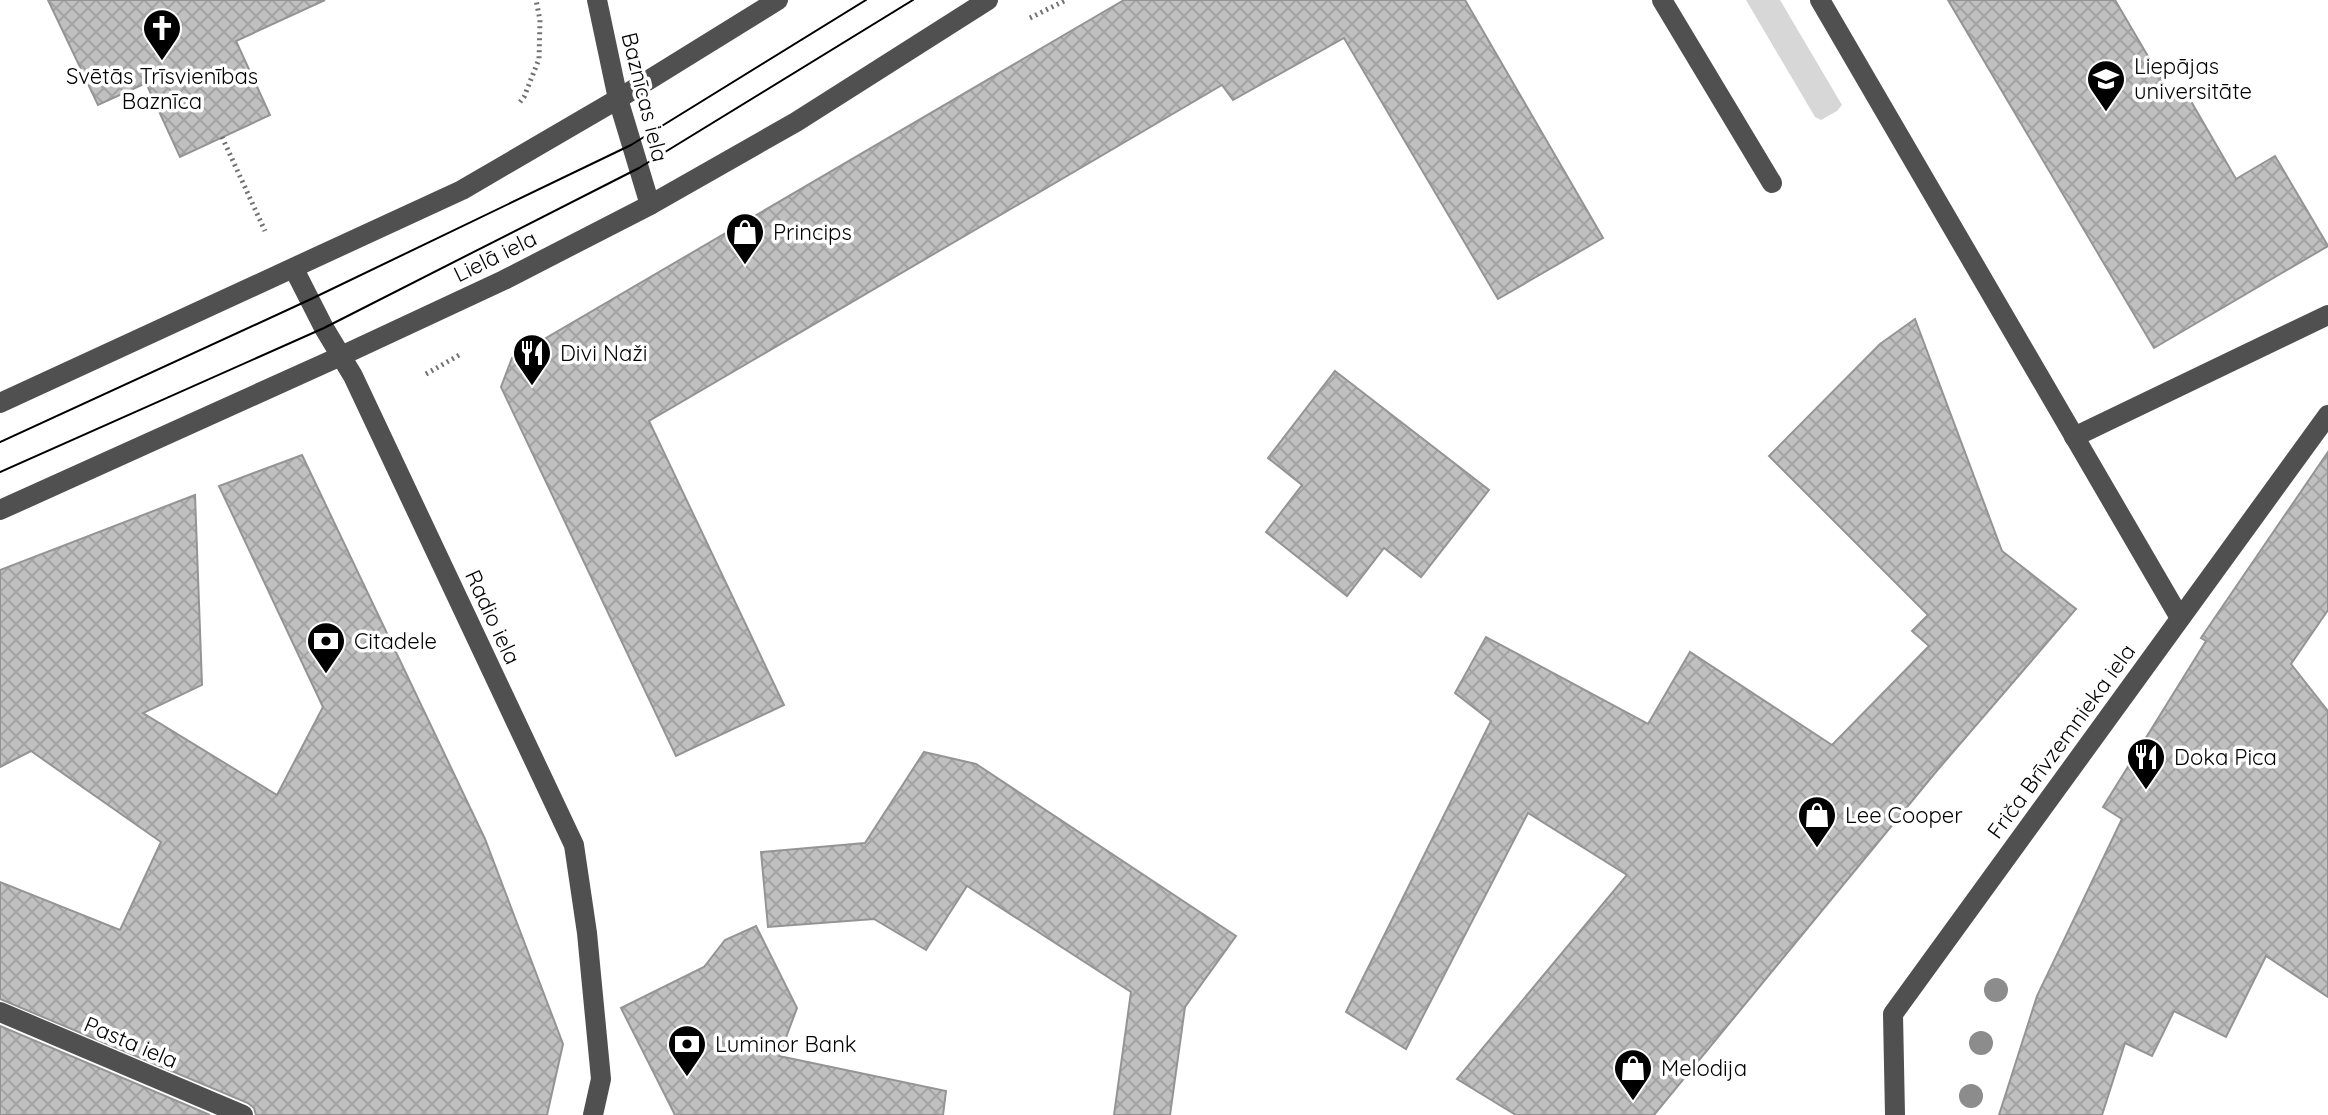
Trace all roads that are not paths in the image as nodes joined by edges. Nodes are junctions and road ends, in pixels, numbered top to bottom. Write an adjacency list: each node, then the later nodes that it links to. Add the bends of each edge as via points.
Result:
1 (597, 0): 6 (street, Baznīcas iela)
2 (778, 0): 6 (street)
3 (988, 0): 8 (street, Lielā iela, via 796,122)
4 (1662, 0): 7 (street)
5 (1820, 0): 14 (street)
6 (618, 99): 8 (street, Baznīcas iela); 9 (street, via 462,190)
7 (1772, 183)
8 (650, 205): 11 (street, Lielā iela)
9 (294, 269): 11 (street, Radio iela); 12 (street)
10 (2328, 315): 14 (street)
11 (341, 356): 15 (street, Lielā iela); 19 (street, Radio iela, via 574,845 601,1079)
12 (0, 403)
13 (2328, 415): 16 (street, Friča Brīvzemnieka iela)
14 (2074, 437): 16 (street)
15 (0, 510)
16 (2180, 618): 20 (street, Friča Brīvzemnieka iela, via 1893,1014)
17 (0, 1012): 18 (street, Pasta iela)
18 (243, 1115)
19 (593, 1115)
20 (1895, 1115)

